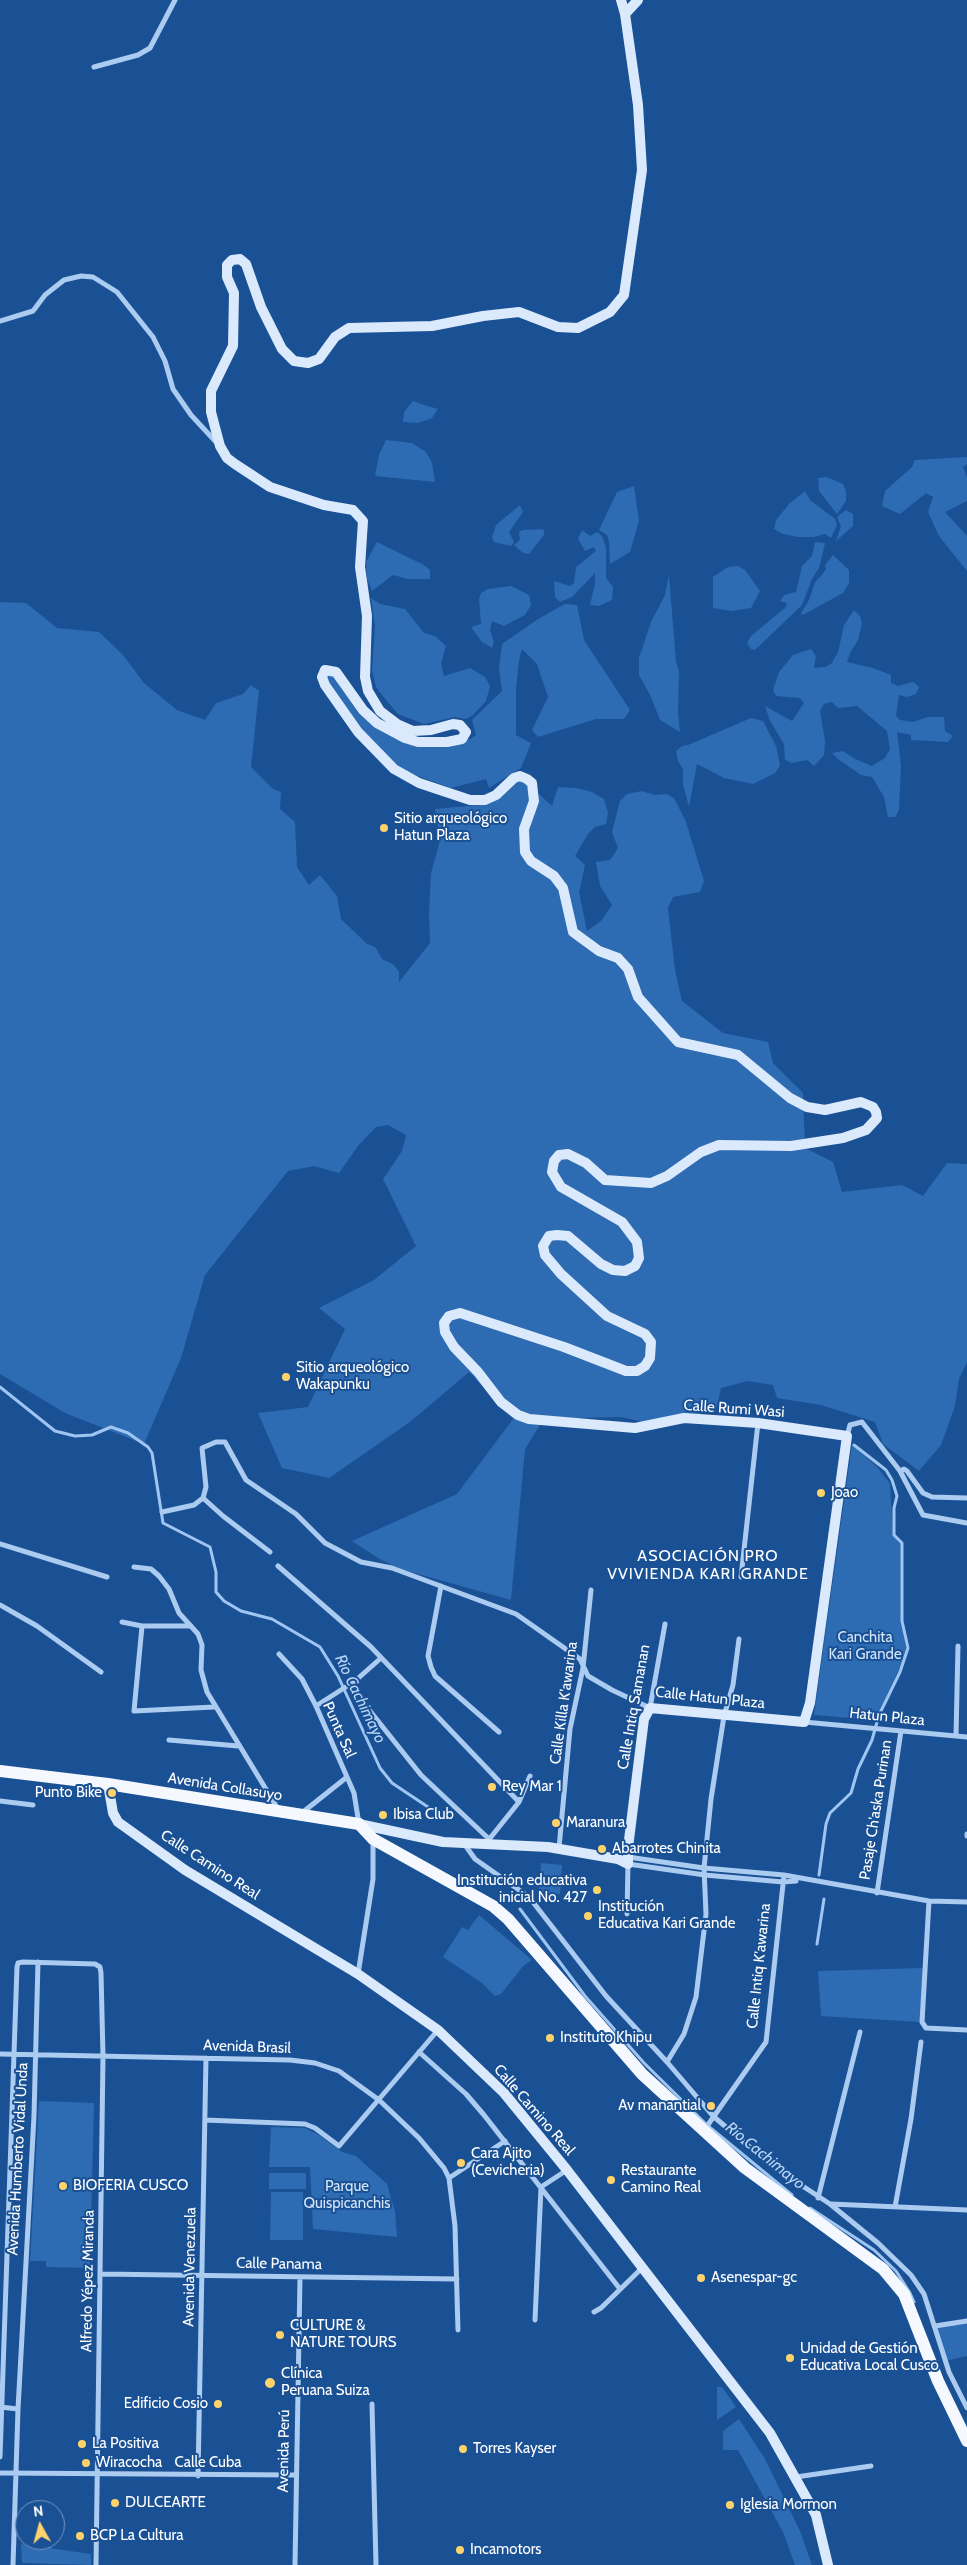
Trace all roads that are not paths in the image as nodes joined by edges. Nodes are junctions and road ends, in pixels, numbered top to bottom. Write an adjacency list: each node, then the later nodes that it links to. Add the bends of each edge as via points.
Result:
1 (175, 0): 5 (street, via 150,48 138,55)
2 (621, 0): 4 (street)
3 (638, 0): 4 (street)
4 (625, 14): 7 (street, via 638,105 642,170 624,295 610,312 578,328 558,327 519,312 432,326 349,328 335,338 319,359 308,363 294,361 282,349 261,307 246,264 232,260 227,265 227,277 234,293 233,346 216,379 210,401)
5 (94, 67)
6 (0, 321): 7 (street, via 33,311 45,295 64,280 93,277 117,292 153,336 173,389 191,415)
7 (220, 446): 8 (street, Calle Rumi Wasi, via 227,458 270,487 324,505 353,510 363,521 360,567 367,616 364,666 368,691 380,711 413,731 453,724 460,725 466,732 462,739 447,742 418,742 405,738 377,723 363,710 336,672 325,670 322,677 330,693 358,732 394,769 419,783 470,800 485,800 496,795 514,778 527,779 532,783 534,800 524,829 525,852 531,861 554,876 564,888 573,932 599,951 618,958 628,969 638,997 678,1042 738,1055 790,1098 807,1107 825,1110 861,1102 876,1112 877,1118 866,1130 844,1138 791,1146 719,1145 701,1152 651,1183 605,1180 586,1163 568,1154 559,1155 552,1172 561,1188 622,1222 637,1242 639,1258 635,1266 625,1271 613,1270 568,1236 556,1235 549,1236 543,1246 545,1255 607,1316 645,1334 651,1342 650,1358 646,1366 637,1371 626,1372 460,1312 449,1316 444,1323 445,1332 454,1347 501,1402 529,1419 635,1428 684,1418)
8 (758, 1423): 9 (street, Calle Rumi Wasi); 19 (street)
9 (847, 1436): 10 (street, via 850,1425 862,1422); 39 (street, via 810,1703)
10 (900, 1471): 12 (street, via 908,1471 923,1493 932,1497); 14 (street, via 923,1515)
11 (203, 1498): 13 (street, via 194,1505); 16 (street); 21 (street, Calle Hatun Plaza, via 206,1487 202,1448 225,1442 246,1480 296,1514 325,1543 361,1562 392,1568)
12 (967, 1498)
13 (162, 1512)
14 (967, 1523)
15 (0, 1544): 20 (street)
16 (270, 1552)
17 (278, 1566): 31 (street)
18 (134, 1567): 27 (street, via 151,1569 159,1576 169,1589 179,1613)
19 (741, 1577)
20 (107, 1578)
21 (440, 1586): 32 (street, Calle Hatun Plaza, via 516,1614 580,1659); 41 (street, via 428,1656 431,1667 435,1676)
22 (590, 1590): 32 (street, Calle Killa K'awarina)
23 (0, 1604): 33 (street)
24 (122, 1622): 26 (street)
25 (665, 1624): 37 (street, Calle Intiq Samanan)
26 (142, 1626): 27 (street); 36 (street, via 134,1711)
27 (191, 1626): 36 (street, via 200,1640 201,1670)
28 (739, 1639): 38 (street, via 733,1685)
29 (958, 1646): 42 (street)
30 (279, 1654): 34 (street, Punta Sal, via 302,1679)
31 (382, 1658): 34 (street, via 355,1682); 51 (street)
32 (583, 1668): 37 (street, Calle Hatun Plaza, via 588,1676); 59 (street, Calle Killa K'awarina, via 570,1729)
33 (102, 1672)
34 (316, 1706): 48 (street, Punta Sal)
35 (366, 1706): 57 (street, via 421,1775)
36 (214, 1708): 45 (street)
37 (650, 1708): 38 (street, Calle Hatun Plaza); 60 (street, Calle Intiq Samanan, via 644,1719)
38 (724, 1716): 39 (street, Calle Hatun Plaza); 61 (street)
39 (804, 1722): 40 (street, Hatun Plaza)
40 (901, 1731): 42 (street, Hatun Plaza); 66 (street, Pasaje Ch'aska Purinan)
41 (499, 1732)
42 (956, 1736): 43 (street, Hatun Plaza)
43 (967, 1737)
44 (169, 1740): 45 (street)
45 (238, 1746): 53 (street)
46 (0, 1771): 49 (main road, Avenida Collasuyo)
47 (530, 1776): 51 (street)
48 (347, 1777): 54 (street); 55 (street, Punta Sal, via 354,1793)
49 (108, 1784): 53 (main road, Avenida Collasuyo); 71 (street, Calle Camino Real, via 118,1822 184,1870)
50 (0, 1801): 52 (street)
51 (518, 1802): 57 (street)
52 (33, 1805)
53 (281, 1813): 54 (main road, Avenida Collasuyo)
54 (298, 1816): 55 (main road, Avenida Collasuyo)
55 (359, 1824): 56 (main road); 58 (street, Avenida Collasuyo)
56 (373, 1838): 71 (street, via 373,1879); 86 (main road, via 481,1899 508,1919 642,2074)
57 (487, 1841): 58 (street); 59 (street)
58 (465, 1845): 82 (street, via 475,1858 529,1898 606,1996)
59 (559, 1848): 60 (street)
60 (625, 1860): 61 (street); 62 (street); 69 (street, Calle Intiq Samanan)
61 (704, 1868): 62 (street); 63 (street)
62 (705, 1875): 65 (street); 82 (street, via 706,1914 696,1997 684,2034)
63 (784, 1875): 64 (street); 65 (street, Calle Intiq K'awarina)
64 (802, 1880): 65 (street); 66 (street)
65 (783, 1882): 84 (street, Calle Intiq K'awarina, via 766,2042)
66 (877, 1893): 67 (street)
67 (929, 1902): 68 (street); 73 (street, via 922,2022 926,2028)
68 (967, 1902)
69 (626, 1914)
70 (38, 1962): 78 (street, Avenida Humberto Vidal Unda, via 18,1963); 79 (street, Avenida Humberto Vidal Unda); 80 (street, Alfredo Yépez Miranda, via 95,1964 100,1967)
71 (358, 1974): 72 (street, Calle Camino Real)
72 (438, 2030): 76 (street); 88 (street, Calle Camino Real, via 504,2093)
73 (967, 2030)
74 (860, 2032): 91 (street)
75 (921, 2042): 93 (street)
76 (418, 2052): 83 (street); 87 (street, via 466,2094)
77 (0, 2054): 78 (street, Avenida Brasil)
78 (14, 2054): 79 (street, Avenida Brasil); 107 (street, Avenida Humberto Vidal Unda)
79 (36, 2055): 80 (street, Avenida Brasil); 109 (street, Avenida Humberto Vidal Unda)
80 (103, 2056): 81 (street, Avenida Brasil); 96 (street, Alfredo Yépez Miranda)
81 (206, 2058): 83 (street, Avenida Brasil, via 315,2063 339,2071); 85 (street, Avenida Venezuela)
82 (667, 2062): 84 (street)
83 (379, 2100): 85 (street, via 339,2146 305,2124); 89 (street, Avenida Brasil, via 419,2138)
84 (713, 2116): 86 (street, Calle Intiq K'awarina); 91 (street, via 772,2166)
85 (205, 2120): 97 (street, Avenida Venezuela)
86 (704, 2131): 110 (main road, via 745,2168 882,2269 904,2294 938,2381)
87 (505, 2141): 89 (street); 90 (street)
88 (566, 2170): 90 (street); 95 (street, Calle Camino Real)
89 (449, 2178): 99 (street, Avenida Brasil)
90 (541, 2187): 100 (street); 102 (street)
91 (818, 2198): 92 (street)
92 (830, 2204): 93 (street); 104 (street, via 911,2275 924,2294)
93 (895, 2207): 94 (street)
94 (967, 2210)
95 (642, 2268): 100 (street); 118 (street, Calle Camino Real, via 770,2433)
96 (101, 2274): 97 (street, Calle Panama); 115 (street, Alfredo Yépez Miranda)
97 (202, 2275): 98 (street, Calle Panama); 117 (street, Avenida Venezuela)
98 (300, 2277): 99 (street, Calle Panama); 116 (street, Avenida Perú)
99 (457, 2279): 105 (street, Avenida Brasil)
100 (620, 2290): 101 (street)
101 (594, 2312)
102 (535, 2320)
103 (967, 2321): 104 (street)
104 (935, 2326): 108 (street, via 948,2372)
105 (458, 2330)
106 (372, 2404): 122 (street)
107 (1, 2407): 109 (street); 111 (street, Avenida Humberto Vidal Unda)
108 (967, 2408)
109 (18, 2409): 114 (street, Avenida Humberto Vidal Unda)
110 (967, 2442)
111 (0, 2457)
112 (870, 2466): 118 (street)
113 (0, 2473): 114 (street, Calle Cuba)
114 (16, 2473): 115 (street, Calle Cuba); 119 (street, Avenida Humberto Vidal Unda)
115 (96, 2474): 117 (street, Calle Cuba); 120 (street, Alfredo Yépez Miranda)
116 (296, 2475): 117 (street, Calle Cuba); 121 (street, Avenida Perú)
117 (198, 2476)
118 (796, 2477): 123 (street, Calle Camino Real, via 816,2516)
119 (13, 2565)
120 (96, 2565)
121 (295, 2565)
122 (376, 2565)
123 (828, 2565)

